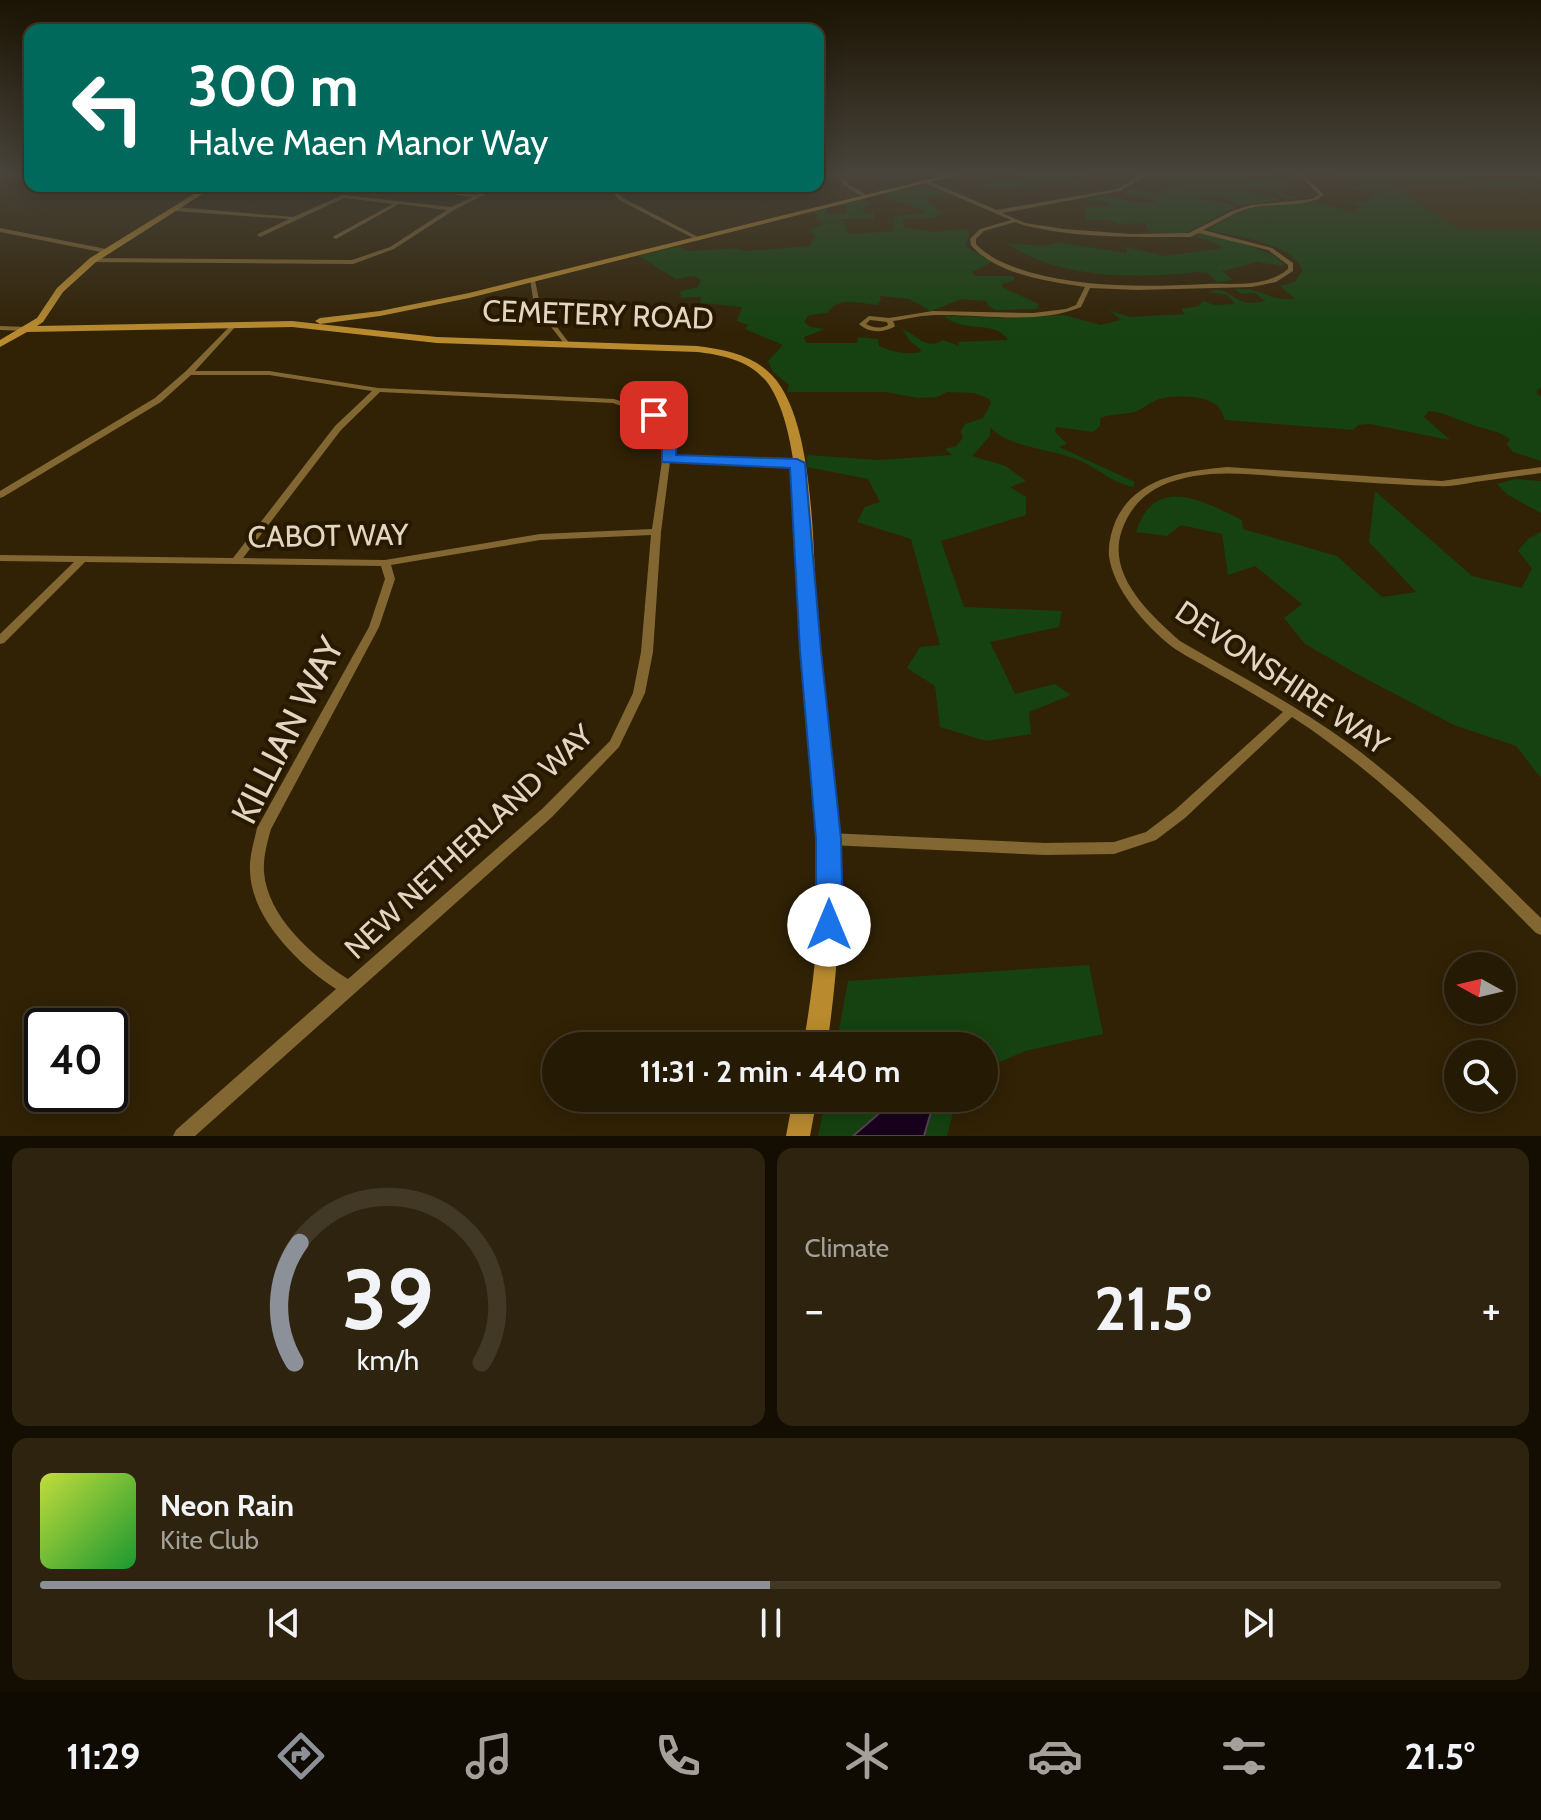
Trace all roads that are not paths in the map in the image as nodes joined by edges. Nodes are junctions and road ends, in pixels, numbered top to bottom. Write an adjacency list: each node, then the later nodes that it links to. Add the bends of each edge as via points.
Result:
1 (145, 227): 15 (street)
2 (276, 227): 12 (street)
3 (354, 227): 13 (street)
4 (424, 227): 16 (street, via 392,248 353,262)
5 (676, 227): 14 (street)
6 (739, 227): 14 (street)
7 (993, 227): 18 (street, via 973,239 988,258)
8 (1044, 227): 11 (street, via 1178,237)
9 (1206, 227): 11 (street)
10 (0, 230): 15 (street)
11 (1199, 231): 18 (street, via 1270,249 1291,264 1291,270 1280,280 1256,284)
12 (260, 235)
13 (336, 237)
14 (697, 238): 17 (street)
15 (106, 251): 16 (street)
16 (93, 260): 23 (street)
17 (532, 280): 21 (street, via 369,316); 25 (street, via 537,305)
18 (1087, 288): 19 (street, via 1079,306 1067,311 933,313)
19 (889, 320)
20 (235, 324): 21 (street, CEMETERY ROAD); 23 (street, CEMETERY ROAD); 26 (street)
21 (292, 324): 25 (street, CEMETERY ROAD, via 382,336)
22 (0, 328): 23 (street)
23 (28, 329): 24 (street)
24 (0, 344)
25 (568, 345): 29 (street, CEMETERY ROAD, via 697,349 748,359 761,368 783,401)
26 (189, 373): 27 (street, NEW NETHERLAND WAY, via 269,373); 31 (street, via 158,400)
27 (378, 390): 28 (street, NEW NETHERLAND WAY, via 634,405 668,429); 35 (street, via 338,428)
28 (668, 459): 29 (street); 32 (street, NEW NETHERLAND WAY)
29 (797, 463): 39 (street, CEMETERY ROAD)
30 (1541, 470): 38 (street, DEVONSHIRE WAY, via 1442,484 1227,470 1172,479 1143,493 1115,531 1115,568 1124,587 1176,644)
31 (0, 495)
32 (656, 532): 36 (street, CABOT WAY, via 540,537); 41 (street, NEW NETHERLAND WAY, via 647,652 639,693 615,744 547,813)
33 (0, 558): 34 (street, CABOT WAY)
34 (83, 559): 35 (street, CABOT WAY); 37 (street)
35 (235, 562): 36 (street, CABOT WAY)
36 (385, 563): 41 (street, KILLIAN WAY, via 390,579 374,627 264,828 257,854 257,879 268,908 293,944 324,975)
37 (0, 640)
38 (1291, 711): 39 (street, via 1180,814 1136,842 1089,850); 40 (street, DEVONSHIRE WAY, via 1394,788)
39 (829, 839): 42 (street, CEMETERY ROAD, via 829,925)
40 (1541, 928)
41 (349, 989): 44 (street, NEW NETHERLAND WAY)
42 (817, 1032)
43 (802, 1112): 45 (street)
44 (182, 1136)
45 (798, 1136)

